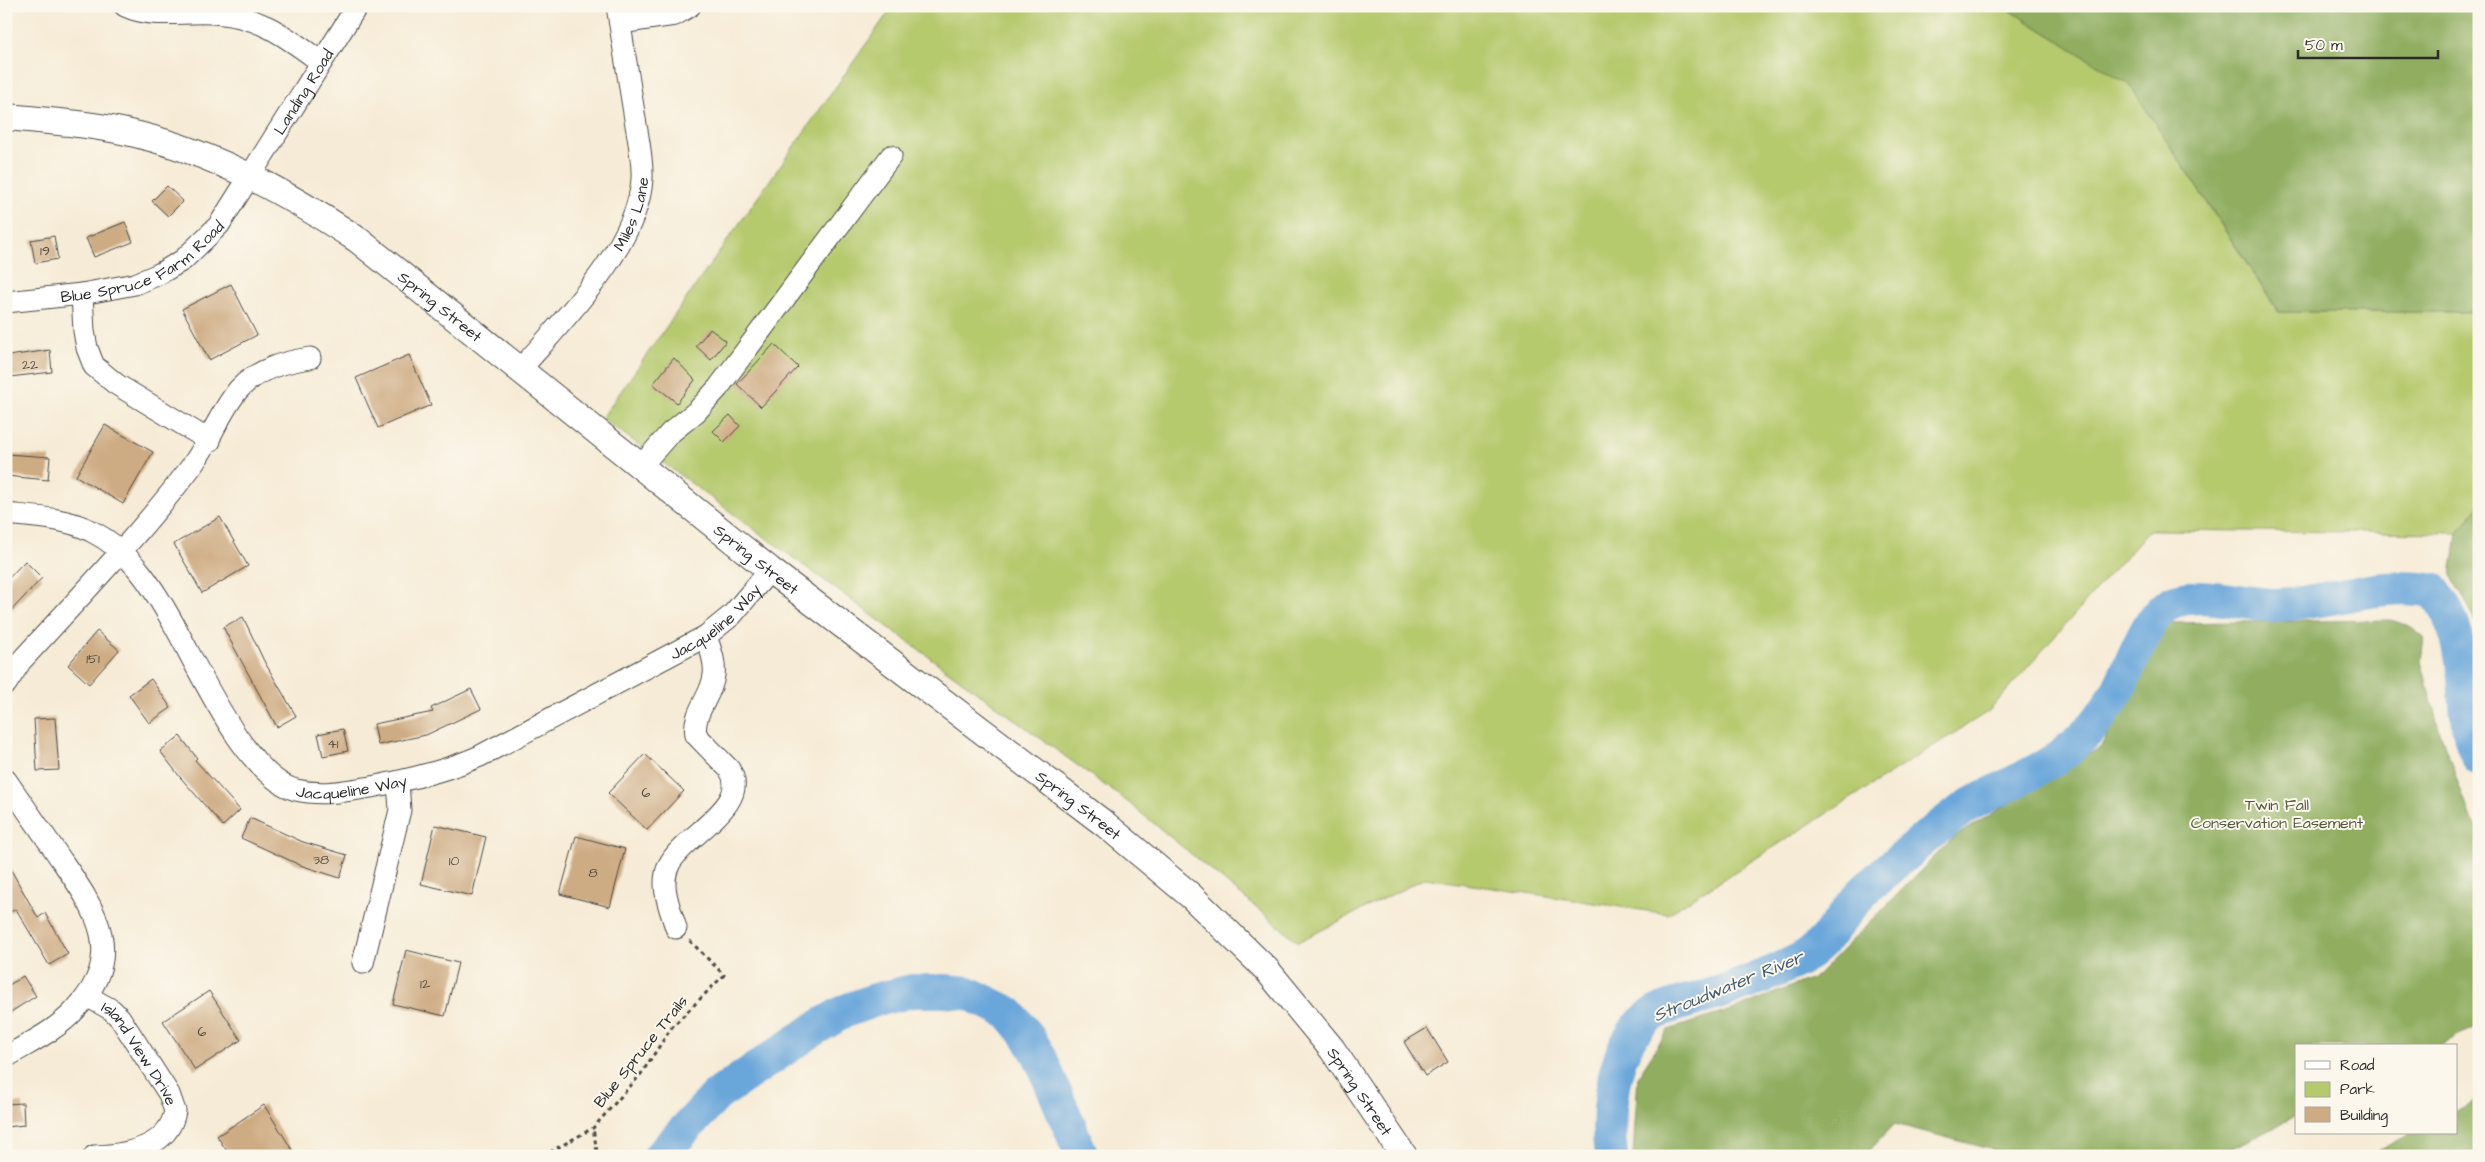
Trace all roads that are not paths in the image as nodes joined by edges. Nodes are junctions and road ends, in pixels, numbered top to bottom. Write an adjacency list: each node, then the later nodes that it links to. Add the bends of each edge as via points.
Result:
1 (125, 6): 5 (street, via 155,14 212,13 258,21)
2 (357, 6): 5 (street, Landing Road)
3 (690, 6): 4 (street, Miles Lane, via 675,15)
4 (618, 15): 12 (street, Miles Lane, via 642,166 639,201 615,251 578,303)
5 (321, 62): 8 (street, Landing Road)
6 (6, 116): 8 (main road, Spring Street, via 138,135)
7 (891, 156): 14 (street, via 718,388 670,433)
8 (251, 176): 9 (street, Blue Spruce Farm Road, via 219,224 183,260 135,284); 12 (main road, Spring Street, via 310,208 358,240)
9 (82, 294): 10 (street, Blue Spruce Farm Road); 13 (street, via 84,331 94,366 116,384)
10 (6, 302)
11 (310, 358): 13 (street, via 279,363 251,379 230,401)
12 (519, 371): 14 (main road, Spring Street)
13 (210, 441): 16 (street)
14 (640, 467): 17 (main road, Spring Street)
15 (6, 514): 16 (street, Jacqueline Way, via 48,519 90,530)
16 (120, 552): 19 (street, via 21,661); 21 (street, Jacqueline Way, via 138,567 156,592 237,737 267,773 294,790 311,793 330,794)
17 (770, 570): 18 (street, Jacqueline Way, via 732,615); 27 (main road, Spring Street, via 1106,825 1191,896 1267,970 1332,1049)
18 (706, 636): 21 (street, Jacqueline Way, via 480,756); 22 (street, via 714,675 694,726 701,743 734,775 735,784 729,802 669,864 665,886)
19 (6, 684)
20 (6, 780): 24 (street, via 91,903 97,917 102,938 101,967)
21 (398, 782): 23 (street, via 400,810)
22 (676, 928)
23 (364, 963)
24 (87, 996): 25 (street, via 59,1024); 26 (street, Island View Drive, via 120,1018 170,1094 175,1111 166,1132 148,1146 126,1153)
25 (6, 1057)
26 (94, 1156)
27 (1404, 1156)

